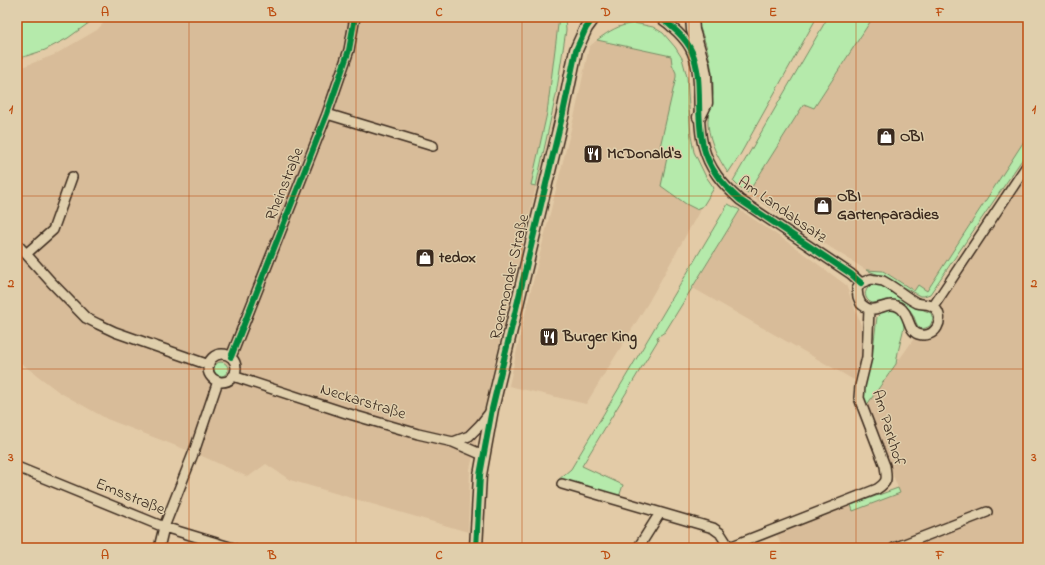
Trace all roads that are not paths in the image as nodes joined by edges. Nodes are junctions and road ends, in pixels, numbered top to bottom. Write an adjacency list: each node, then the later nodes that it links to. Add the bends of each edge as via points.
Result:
1 (354, 17): 5 (street, Rheinstraße, via 348,50)
2 (594, 17): 19 (main road, Roermonder Straße, via 576,50)
3 (659, 17): 6 (street, Am Landabsatz, via 676,31 692,52 698,83)
4 (692, 17): 6 (main road, via 705,75 706,103)
5 (327, 114): 7 (street); 15 (street, Rheinstraße)
6 (699, 117): 12 (street, Am Landabsatz, via 703,146 719,180 740,200)
7 (433, 146)
8 (1028, 164): 13 (street)
9 (72, 177): 11 (street, via 53,230)
10 (17, 244): 11 (street)
11 (26, 254): 16 (street, via 86,318 115,332)
12 (861, 283): 13 (street, via 871,279 882,281 911,300); 14 (street, via 858,297 861,304)
13 (933, 307): 14 (street, via 939,318 938,323 932,334 923,335 913,331 905,312 900,308 891,305)
14 (869, 308): 27 (street, Am Parkhof, via 867,357 859,398 885,466 885,484)
15 (231, 357): 16 (street, via 214,357); 17 (street, Rheinstraße, via 236,368)
16 (209, 366): 18 (street, via 210,375)
17 (233, 376): 18 (street, via 223,382); 20 (street, Neckarstraße, via 374,421)
18 (218, 381): 26 (street, via 195,449)
19 (492, 409): 20 (street, via 469,436); 21 (main road, Roermonder Straße)
20 (453, 442): 21 (street, Neckarstraße)
21 (483, 455): 30 (main road, Roermonder Straße)
22 (17, 467): 26 (street, Emsstraße)
23 (562, 484): 25 (street, Am Parkhof)
24 (987, 512): 32 (street)
25 (660, 513): 27 (street, Am Parkhof, via 713,528 720,533); 31 (street)
26 (164, 527): 28 (street); 29 (street, Emsstraße)
27 (728, 547)
28 (159, 548)
29 (233, 548)
30 (476, 548)
31 (638, 548)
32 (894, 548)

